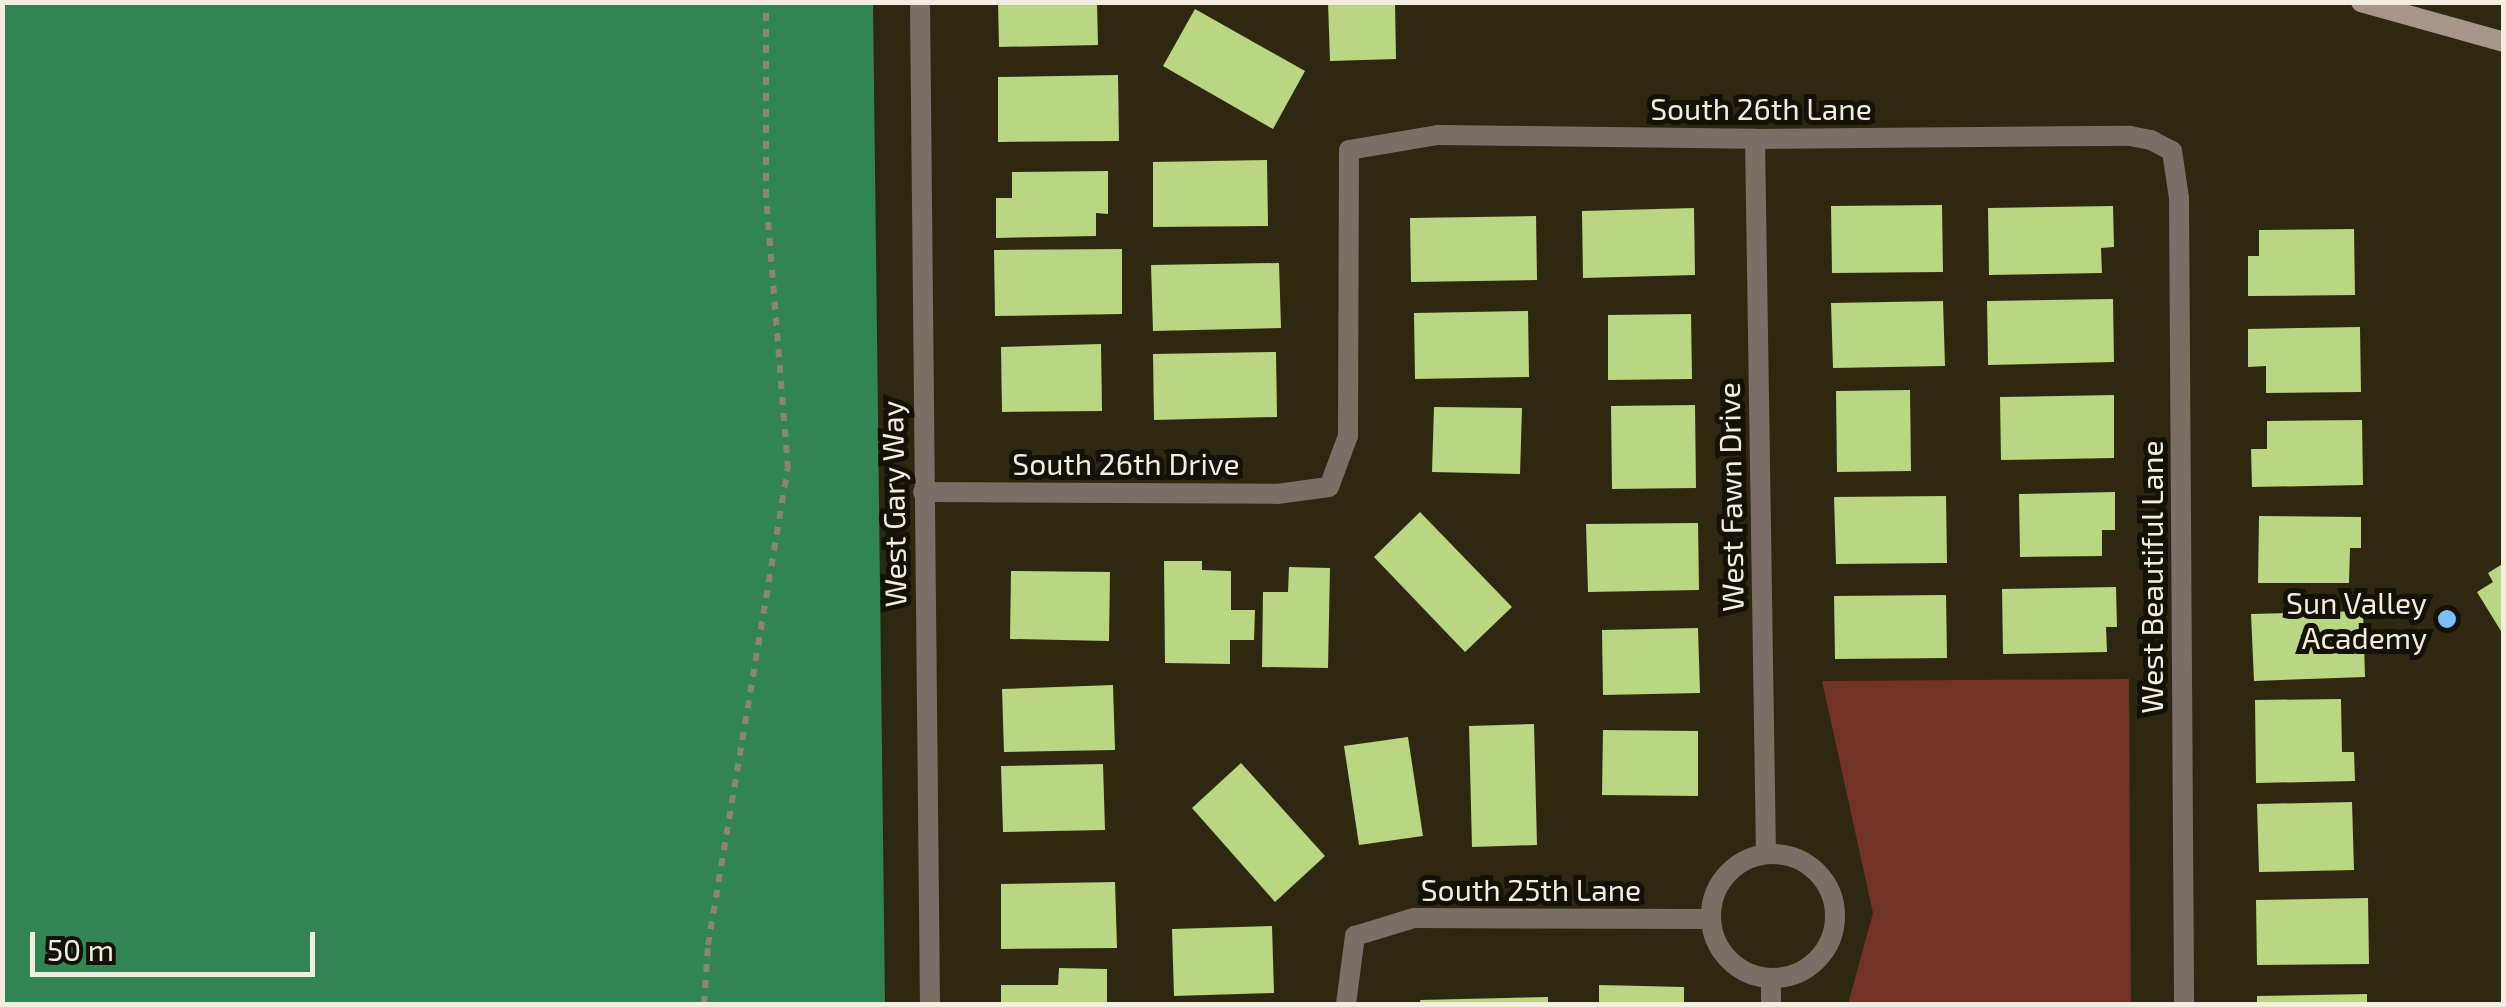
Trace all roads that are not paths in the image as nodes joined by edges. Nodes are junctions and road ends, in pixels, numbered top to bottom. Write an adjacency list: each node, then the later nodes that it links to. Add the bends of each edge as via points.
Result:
1 (920, 2): 7 (street, West Gary Way)
2 (2361, 2): 3 (street)
3 (2504, 42)
4 (1755, 139): 5 (street, South 26th Lane, via 2130,136); 6 (street, South 26th Lane, via 1438,135 1349,150 1348,436); 8 (street, West Fawn Drive)
5 (2172, 150): 14 (street, West Beautiful Lane, via 2180,198)
6 (1329, 487): 7 (street, South 26th Drive, via 1277,494)
7 (923, 492): 11 (street, West Gary Way)
8 (1766, 854): 9 (street, via 1726,876); 10 (street, via 1802,861 1817,872 1834,905 1830,941 1820,957 1790,976)
9 (1710, 918): 10 (street, via 1723,954 1736,967); 12 (street, South 25th Lane, via 1414,918 1355,936)
10 (1771, 978): 13 (street)
11 (930, 1004)
12 (1346, 1004)
13 (1771, 1004)
14 (2184, 1004)

